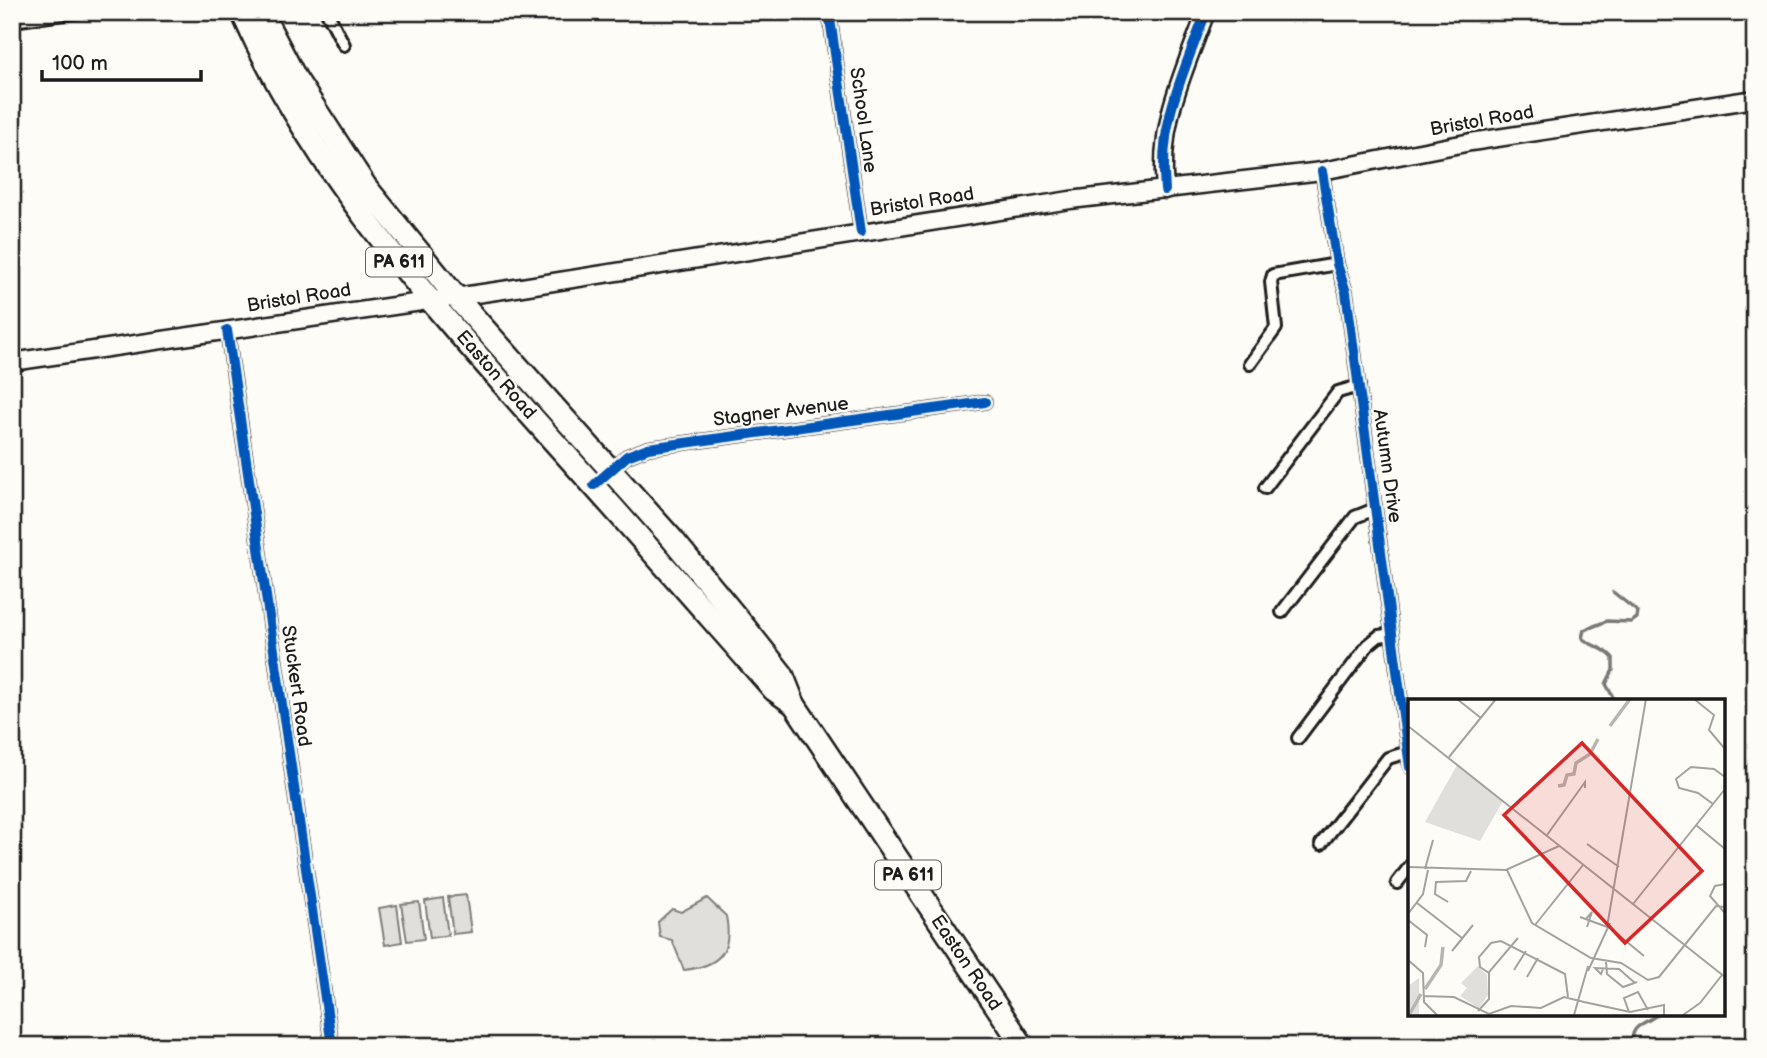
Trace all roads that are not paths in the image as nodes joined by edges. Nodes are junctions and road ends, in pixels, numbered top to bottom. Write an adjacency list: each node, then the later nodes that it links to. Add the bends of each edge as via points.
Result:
1 (79, 12): 7 (street)
2 (242, 12): 15 (highway, Easton Road / PA 611, via 283,98 325,166)
3 (261, 12): 14 (highway, Easton Road / PA 611, via 339,149)
4 (327, 12): 8 (street)
5 (829, 12): 12 (street, School Lane)
6 (1206, 12): 11 (main road, via 1169,113 1161,157)
7 (12, 21)
8 (344, 45)
9 (1755, 99): 10 (main road, Bristol Road, via 1471,142)
10 (1322, 172): 11 (main road, Bristol Road); 13 (street, Autumn Drive)
11 (1165, 190): 12 (main road, Bristol Road)
12 (861, 232): 14 (main road, Bristol Road)
13 (1337, 264): 18 (street, via 1273,275 1276,328); 19 (street, Autumn Drive, via 1346,292)
14 (455, 296): 15 (main road, Bristol Road); 21 (highway, Easton Road / PA 611)
15 (431, 300): 16 (main road, Bristol Road); 22 (highway, Easton Road / PA 611)
16 (227, 330): 17 (main road, Bristol Road); 33 (street, Stuckert Road)
17 (12, 362)
18 (1250, 364)
19 (1359, 386): 23 (street, via 1338,392); 24 (street, Autumn Drive)
20 (985, 402): 21 (street, Stagner Avenue, via 648,448 627,456)
21 (610, 471): 22 (street, Stagner Avenue); 27 (highway, Easton Road / PA 611, via 775,665 789,685)
22 (594, 485): 27 (highway, Easton Road / PA 611, via 774,690)
23 (1265, 488)
24 (1375, 509): 25 (street, via 1355,517); 26 (street, Autumn Drive)
25 (1282, 612)
26 (1392, 634): 28 (street, via 1379,636 1368,645); 29 (street, Autumn Drive)
27 (794, 704): 34 (highway, Easton Road / PA 611)
28 (1298, 738)
29 (1408, 752): 30 (street, via 1388,758)
30 (1321, 844)
31 (1408, 869): 32 (street)
32 (1397, 883)
33 (332, 1046)
34 (1023, 1046)

